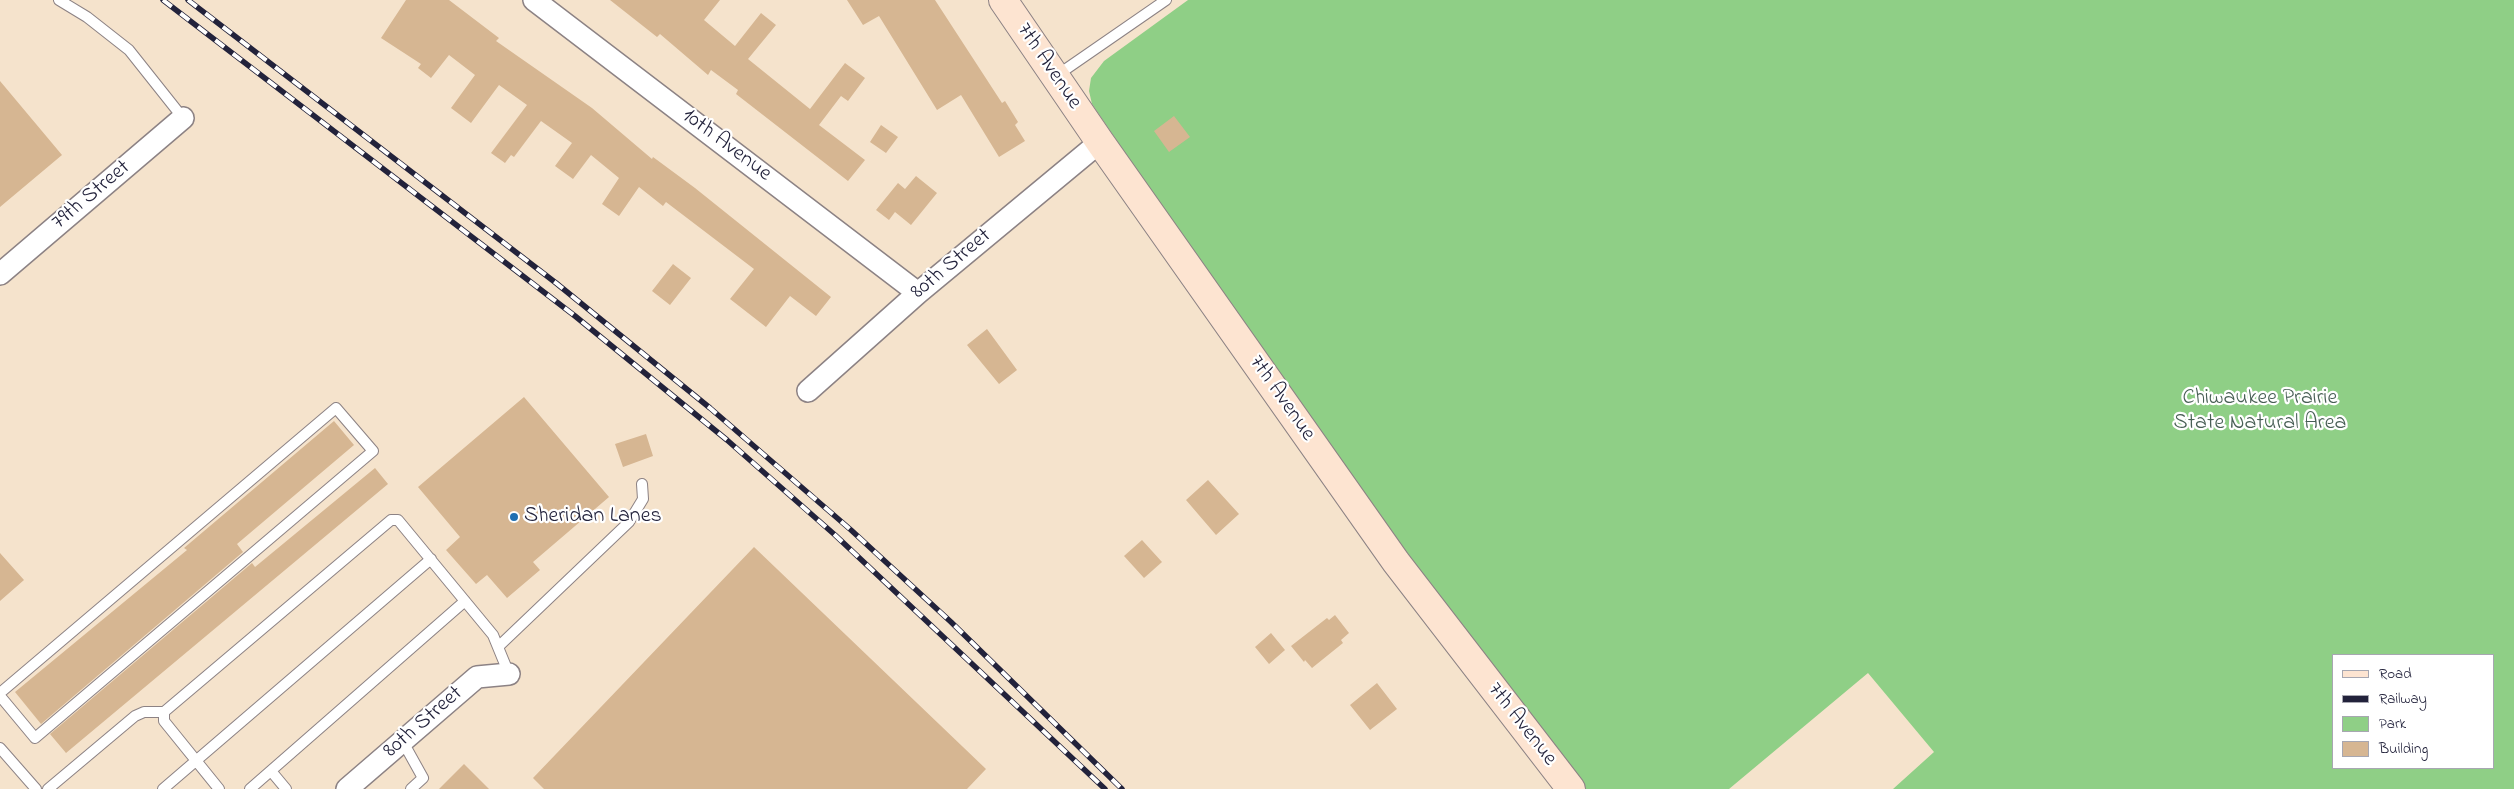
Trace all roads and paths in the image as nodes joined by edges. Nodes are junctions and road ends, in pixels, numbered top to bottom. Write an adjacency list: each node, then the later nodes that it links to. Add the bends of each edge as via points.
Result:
1 (59, 0): 6 (lane, via 129,50)
2 (534, 0): 9 (street, 10th Avenue)
3 (1003, 0): 5 (street, 7th Avenue)
4 (1166, 0): 5 (lane)
5 (1055, 76): 7 (street, 7th Avenue)
6 (183, 118): 8 (street, 79th Street)
7 (1100, 142): 9 (street, 80th Street); 30 (street, 7th Avenue, via 1396,562)
8 (0, 274)
9 (918, 293): 10 (street, 80th Street)
10 (808, 390)
11 (642, 484): 14 (lane, via 643,500 629,522)
12 (431, 560): 13 (lane); 17 (lane, via 398,520 391,520); 20 (lane)
13 (465, 601): 14 (lane, via 493,635); 21 (lane)
14 (498, 647): 15 (lane)
15 (510, 674): 18 (street, 80th Street, via 478,677)
16 (0, 695): 16 (lane, via 336,408 373,451 35,738)
17 (164, 712): 20 (lane, via 164,721); 23 (lane, via 144,712 135,716)
18 (403, 742): 28 (street, 80th Street); 29 (lane, via 423,778)
19 (0, 748): 22 (lane)
20 (196, 761): 24 (lane); 25 (lane)
21 (271, 771): 26 (lane); 27 (lane)
22 (36, 789)
23 (48, 789)
24 (164, 789)
25 (219, 789)
26 (250, 789)
27 (286, 789)
28 (347, 789)
29 (410, 789)
30 (1571, 789)

